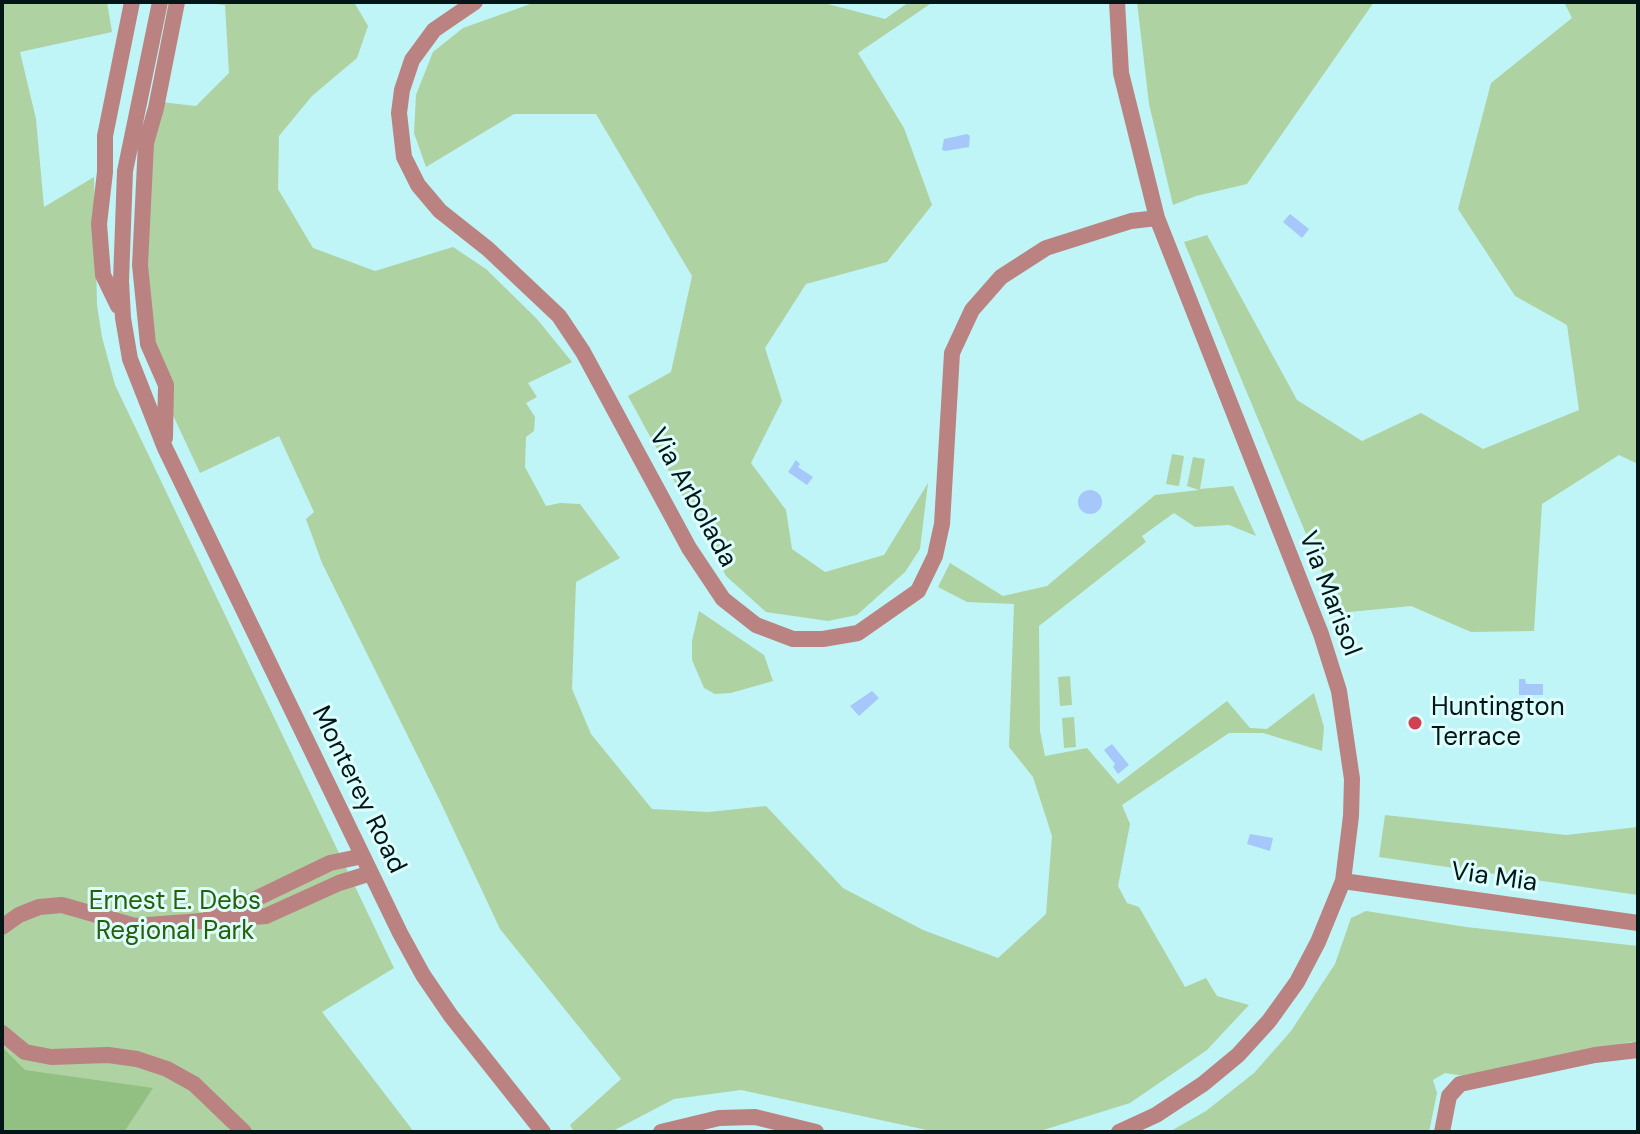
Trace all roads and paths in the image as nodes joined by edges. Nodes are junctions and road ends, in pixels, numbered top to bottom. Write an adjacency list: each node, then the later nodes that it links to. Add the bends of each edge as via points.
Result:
1 (132, 2): 7 (street, Monterey Road, via 105,136 99,224 103,275)
2 (160, 2): 7 (street, Monterey Road, via 125,171)
3 (177, 2): 8 (street, Monterey Road, via 146,143 140,265 148,344 166,385)
4 (475, 2): 6 (street, Via Arbolada, via 434,30 412,60 399,113 404,157 440,211 559,316 723,599 756,625 793,639 858,633 918,591 935,556 942,524 952,353 972,310 1001,277 1046,248)
5 (1117, 2): 6 (street, Via Marisol, via 1121,73)
6 (1157, 218): 11 (street, Via Marisol, via 1339,691 1352,779)
7 (123, 318): 8 (street, Monterey Road, via 130,359)
8 (165, 448): 9 (street, Monterey Road)
9 (363, 856): 10 (street, Monterey Road); 12 (street, via 330,863)
10 (371, 873): 13 (street); 20 (street, Monterey Road, via 423,975)
11 (1343, 881): 14 (street, Via Mia); 23 (street, Via Marisol, via 1297,982 1269,1021 1203,1084)
12 (257, 898): 13 (street); 15 (street, via 207,915)
13 (266, 916): 15 (street)
14 (1638, 923)
15 (135, 926): 16 (street, via 62,905 39,907)
16 (2, 927)
17 (2, 1033): 19 (street, via 25,1052 51,1057 108,1055 167,1069 194,1084)
18 (1638, 1050): 24 (street, via 1460,1084 1446,1107)
19 (244, 1132)
20 (543, 1132)
21 (661, 1132): 22 (street, via 719,1118 755,1117)
22 (816, 1132)
23 (1119, 1132)
24 (1442, 1132)

